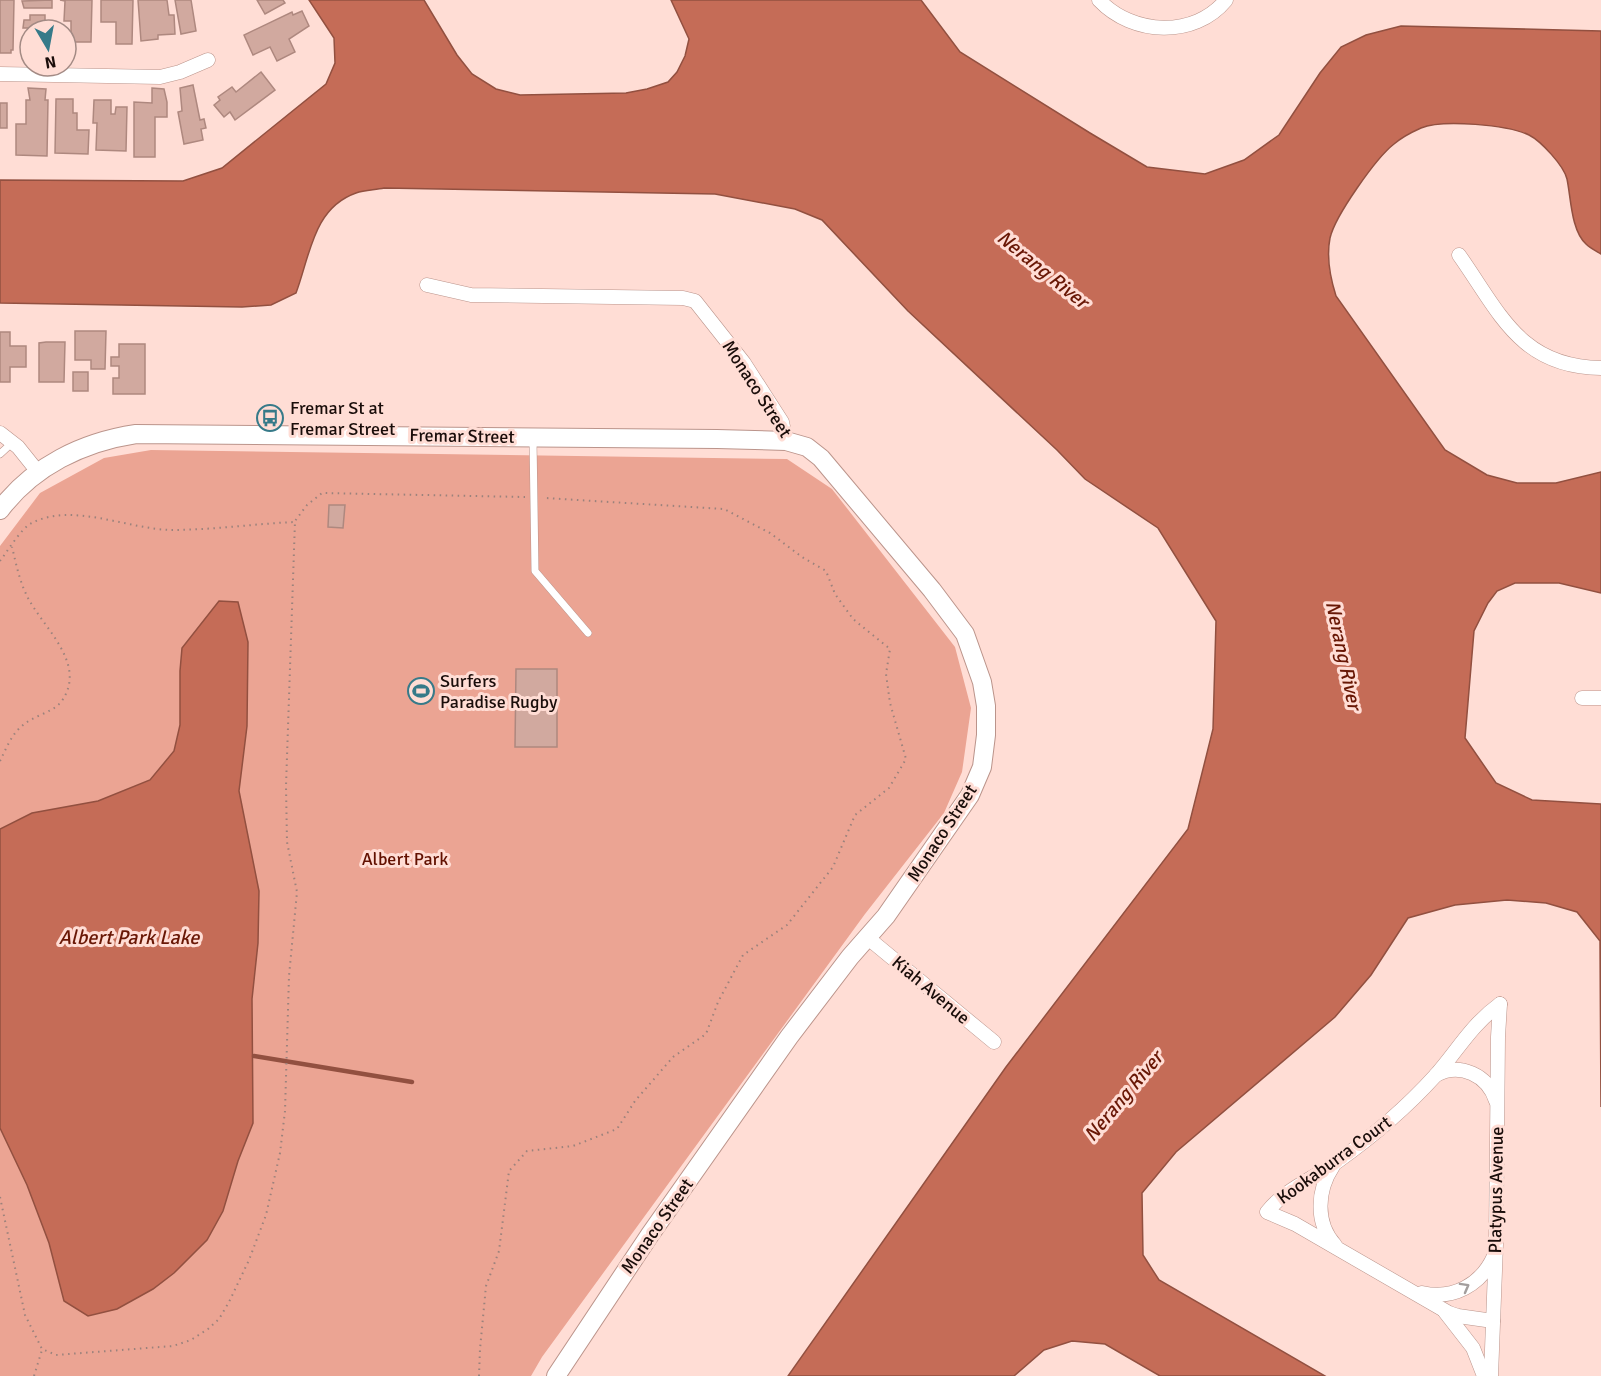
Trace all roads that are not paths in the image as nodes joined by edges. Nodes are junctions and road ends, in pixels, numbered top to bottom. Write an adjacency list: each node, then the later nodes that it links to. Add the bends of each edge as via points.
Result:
1 (1099, 0): 2 (street, via 1124,18 1160,28 1200,22)
2 (1226, 0)
3 (208, 60): 4 (street, via 160,76)
4 (0, 74)
5 (1459, 255): 7 (street, via 1516,334 1533,349 1571,365)
6 (427, 285): 10 (street, Monaco Street, via 471,295 695,301 757,383 782,422)
7 (1601, 368)
8 (0, 434): 11 (street)
9 (533, 437): 10 (street, Fremar Street); 13 (street, Fremar Street, via 151,432 87,446); 15 (lane, via 535,571)
10 (786, 441): 18 (street, Monaco Street, via 807,447 821,458 932,590 965,634 984,690 986,735 982,767 970,795)
11 (13, 442): 12 (lane); 13 (street)
12 (0, 454)
13 (38, 472): 14 (street, Fremar Street)
14 (0, 510)
15 (588, 633)
16 (1582, 698): 17 (street)
17 (1601, 698)
18 (868, 938): 20 (street, Kiah Avenue); 29 (street, Monaco Street, via 789,1037)
19 (1500, 1004): 21 (street, Kookaburra Court, via 1475,1024); 22 (street, Platypus Avenue)
20 (994, 1042)
21 (1436, 1075): 22 (street, via 1461,1070 1478,1076 1489,1086); 23 (street, Kookaburra Court, via 1392,1119)
22 (1497, 1106): 24 (street, Platypus Avenue)
23 (1334, 1164): 25 (street, via 1323,1184 1320,1210 1326,1232); 25 (street, Kookaburra Court, via 1281,1198 1267,1212)
24 (1496, 1244): 26 (street, one-way to 24, via 1439,1296 1462,1290 1486,1270); 28 (street, Platypus Avenue)
25 (1341, 1250): 26 (street, Kookaburra Court)
26 (1411, 1290): 27 (street, Kookaburra Court)
27 (1435, 1304): 28 (street, Kookaburra Court, via 1455,1315); 30 (street, via 1466,1338)
28 (1493, 1321): 31 (street, Platypus Avenue)
29 (556, 1376)
30 (1484, 1376)
31 (1491, 1376)

